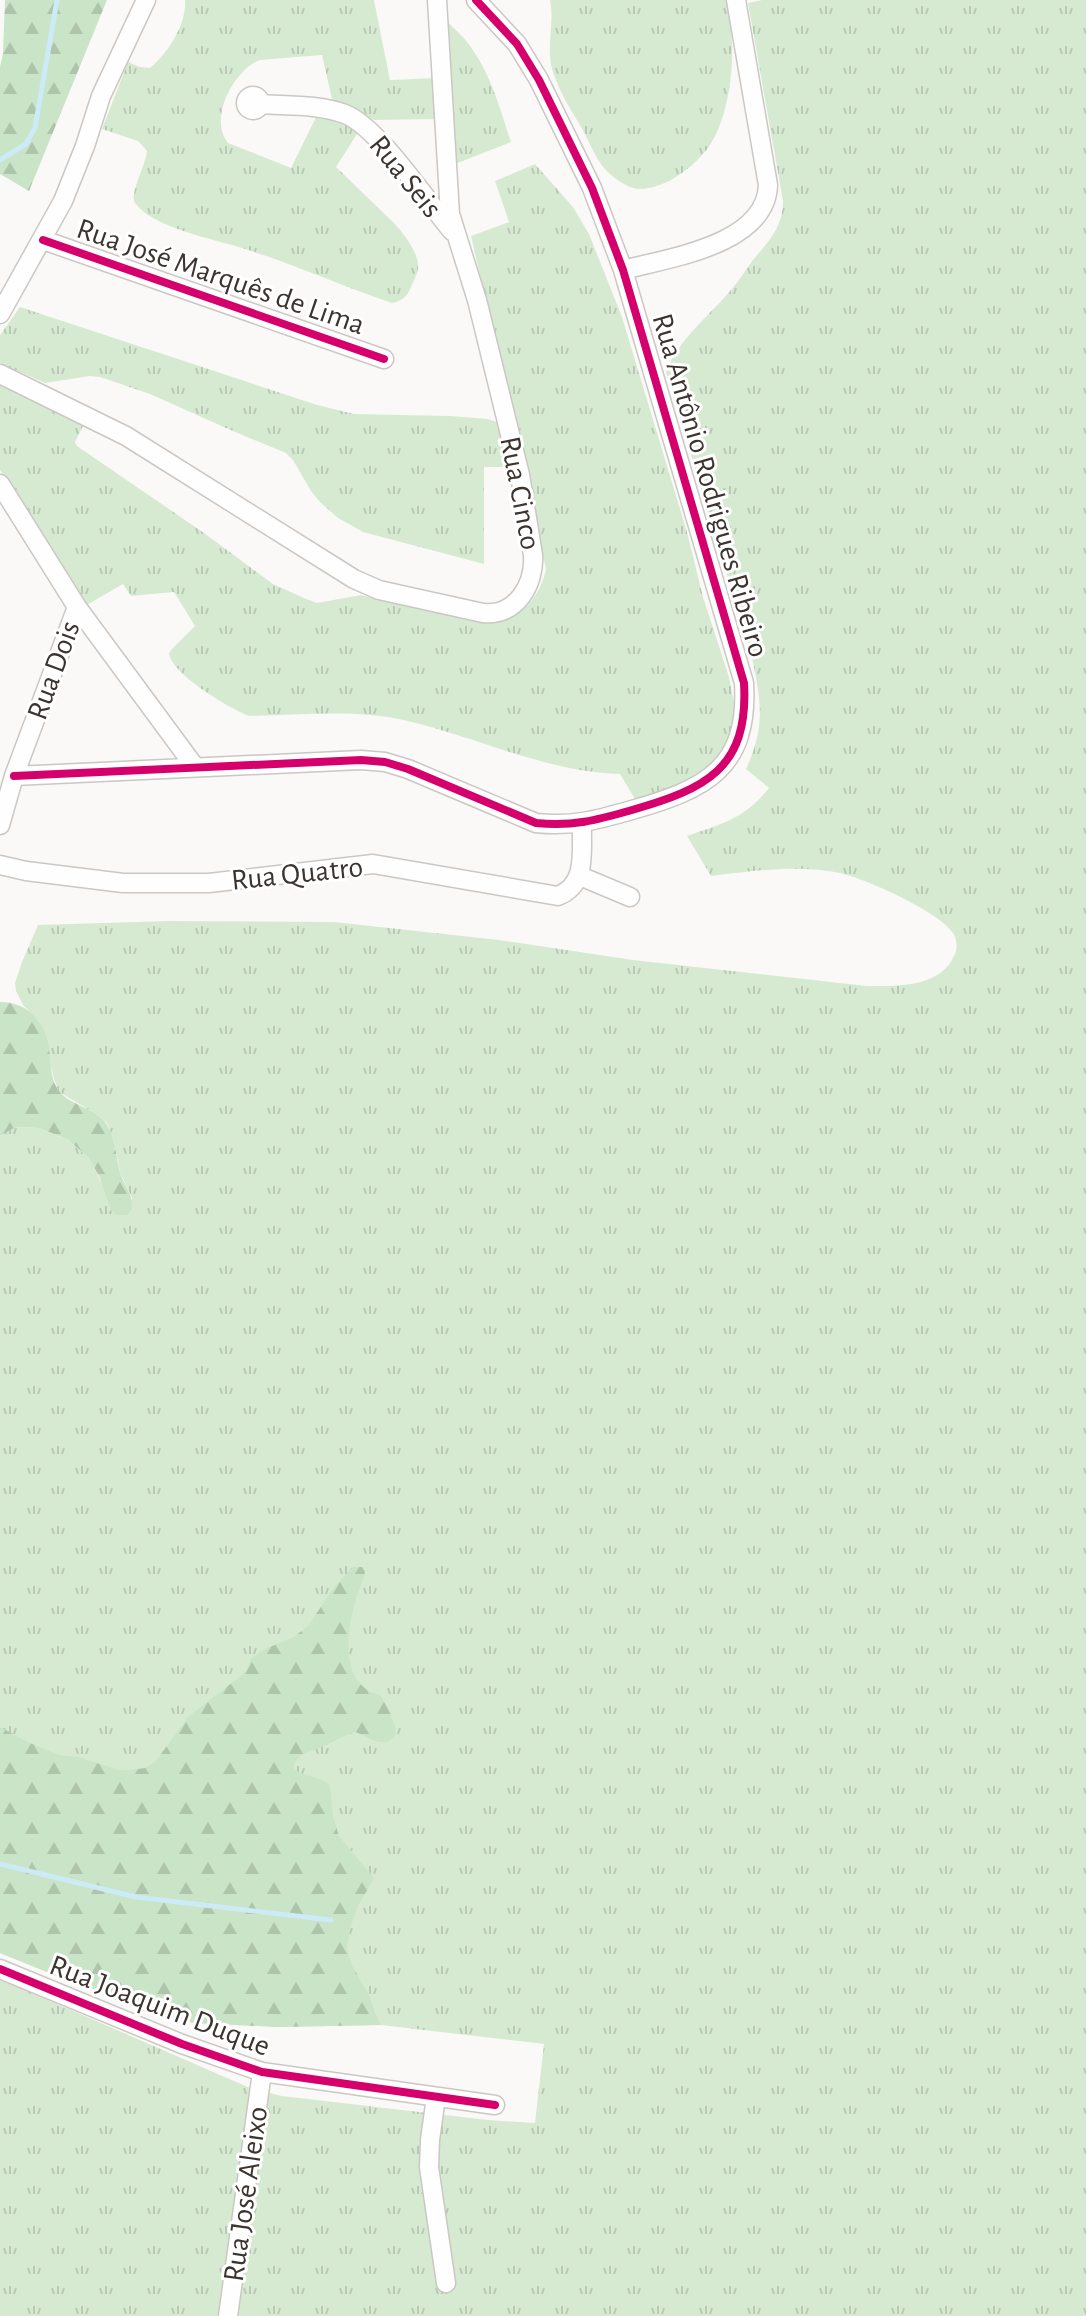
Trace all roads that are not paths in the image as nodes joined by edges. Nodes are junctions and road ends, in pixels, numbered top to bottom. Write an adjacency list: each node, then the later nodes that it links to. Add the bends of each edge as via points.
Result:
1 (146, 0): 7 (street, via 101,96 74,178)
2 (437, 0): 6 (street, Rua Cinco, via 449,203)
3 (476, 0): 8 (street, Rua Antônio Rodrigues Ribeiro, via 517,44 539,80 592,188)
4 (736, 0): 8 (street, via 768,185 765,202 748,225 719,242)
5 (259, 104): 6 (street, Rua Seis, via 326,109 362,124)
6 (456, 237): 11 (street, Rua Cinco, via 520,475 533,555 529,586 513,605 497,613 379,590 354,579 154,452)
7 (43, 240): 9 (street); 10 (street, Rua José Marquês de Lima)
8 (623, 270): 16 (street, Rua Antônio Rodrigues Ribeiro, via 744,683 745,703 732,753 708,779 679,796)
9 (0, 314)
10 (384, 359)
11 (0, 374)
12 (0, 484): 13 (street)
13 (77, 607): 14 (street); 15 (street, Rua Dois)
14 (195, 767): 15 (street, Rua Antônio Rodrigues Ribeiro); 16 (street, Rua Antônio Rodrigues Ribeiro, via 385,762 536,823)
15 (14, 776): 17 (street, Rua Dois)
16 (582, 824): 19 (street)
17 (0, 825)
18 (0, 865): 19 (street, Rua Quatro, via 123,883 209,883 373,864 558,896)
19 (580, 876): 20 (street)
20 (630, 897)
21 (0, 1969): 22 (street, Rua Joaquim Duque)
22 (262, 2072): 23 (street, Rua Joaquim Duque); 26 (street, Rua José Aleixo)
23 (436, 2097): 24 (street, Rua Joaquim Duque); 25 (street, via 429,2167)
24 (495, 2105)
25 (446, 2283)
26 (228, 2316)

